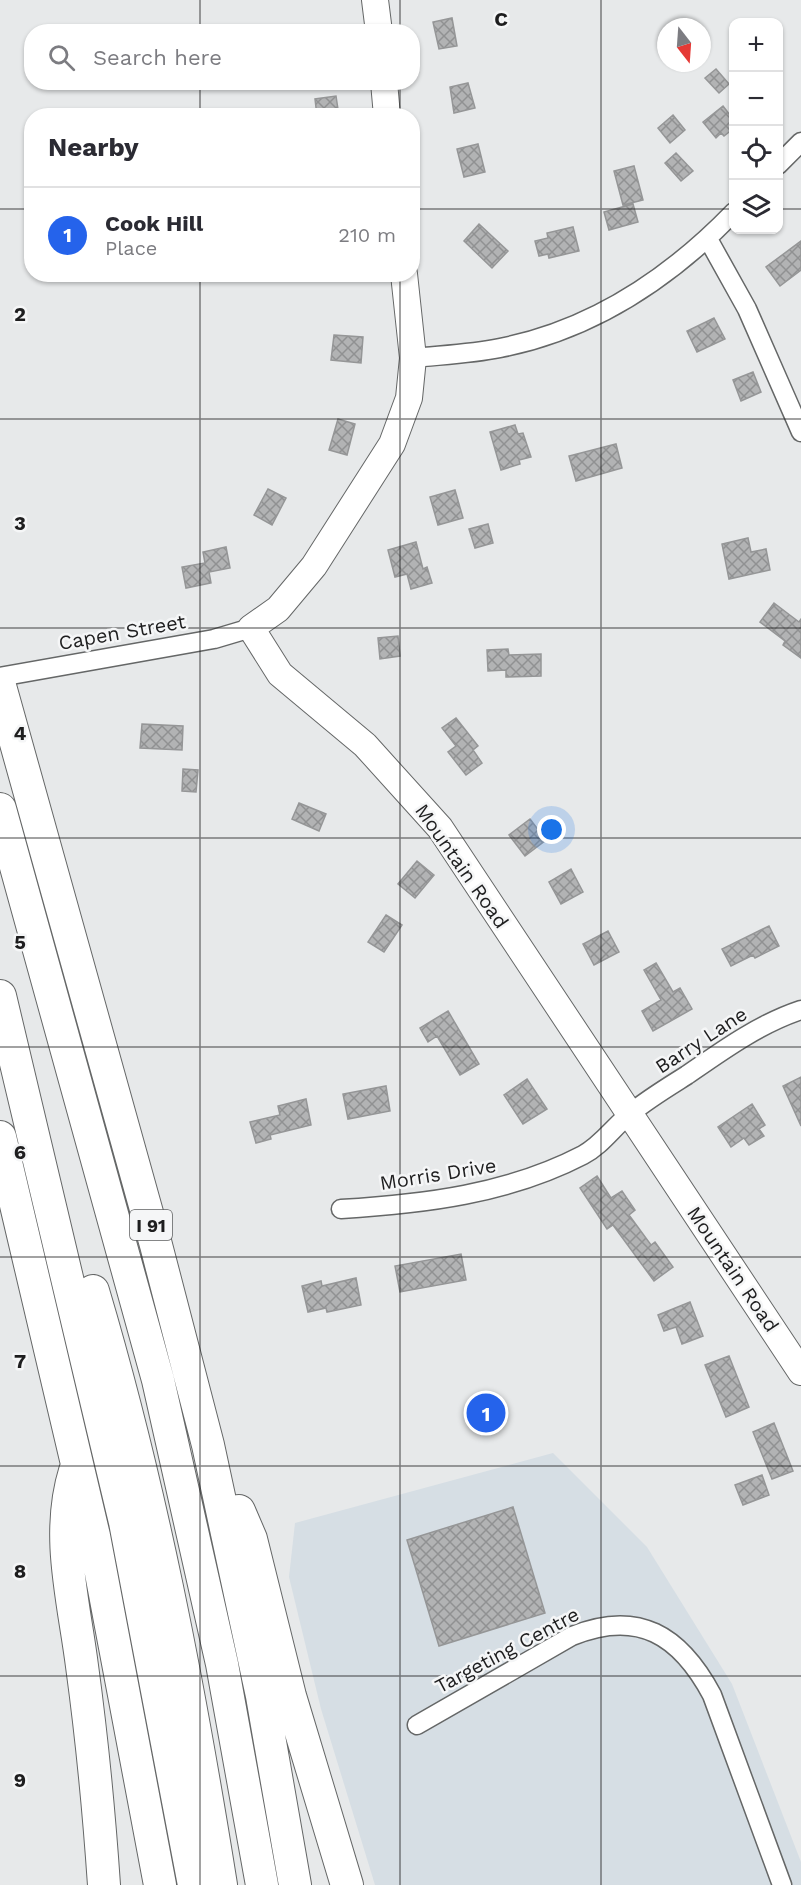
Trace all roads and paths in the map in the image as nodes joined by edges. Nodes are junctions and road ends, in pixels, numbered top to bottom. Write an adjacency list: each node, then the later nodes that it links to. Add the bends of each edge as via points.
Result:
1 (375, 0): 2 (street)
2 (378, 24)
3 (385, 90): 4 (street)
4 (386, 108)
5 (801, 142): 6 (street)
6 (783, 160)
7 (729, 217): 8 (street)
8 (708, 239): 10 (street, via 675,268 592,318 500,348); 11 (street, via 747,309)
9 (405, 282): 10 (street)
10 (413, 358): 12 (street, via 409,398 392,444 314,566 279,609)
11 (801, 432)
12 (251, 628): 13 (street, Capen Street, via 214,639); 19 (street, Mountain Road, via 280,674 365,745 440,828)
13 (0, 677)
14 (0, 686): 24 (highway, I 91, via 156,1245)
15 (0, 809): 18 (highway)
16 (2, 1005): 28 (highway, via 123,1511); 29 (highway, via 76,1235 127,1417 179,1643)
17 (801, 1010): 19 (street, Barry Lane, via 735,1042)
18 (69, 1056): 30 (highway, via 87,1151 174,1511); 31 (highway, via 178,1464 222,1664)
19 (629, 1114): 21 (street, Morris Drive, via 584,1154 501,1188 409,1205); 22 (street, Mountain Road)
20 (0, 1137): 23 (highway)
21 (341, 1209)
22 (801, 1372)
23 (78, 1462): 26 (highway, via 68,1497 65,1535 91,1741); 27 (highway)
24 (216, 1478): 32 (highway, I 91, via 262,1696); 33 (highway, via 235,1504 251,1539 290,1696)
25 (417, 1725): 34 (street, Targeting Centre, via 594,1627 636,1625 657,1633 680,1649 699,1671 712,1695)
26 (104, 1885)
27 (160, 1885)
28 (194, 1885)
29 (221, 1885)
30 (240, 1885)
31 (262, 1885)
32 (295, 1885)
33 (347, 1885)
34 (782, 1885)

